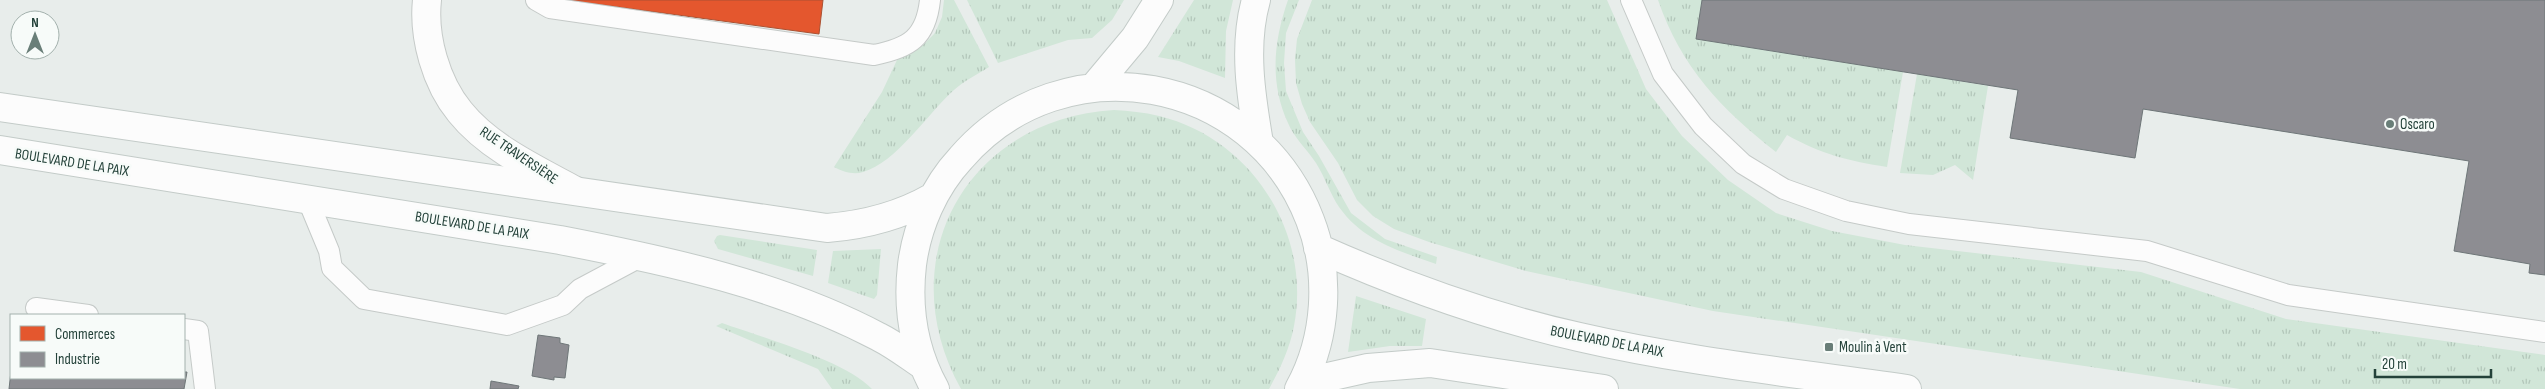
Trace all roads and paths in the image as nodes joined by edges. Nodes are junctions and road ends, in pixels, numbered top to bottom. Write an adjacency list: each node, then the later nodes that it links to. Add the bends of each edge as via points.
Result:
1 (427, 0): 11 (main road, RUE TRAVERSIÈRE, via 425,17 429,46 437,70 460,112 503,148)
2 (536, 0): 3 (lane, via 550,8 874,55 896,51 913,42 924,26)
3 (930, 0)
4 (1159, 0): 7 (main road, via 1135,38)
5 (1256, 0): 9 (main road, via 1249,54 1252,105)
6 (1631, 0): 19 (lane, via 1663,74 1703,126 1743,164 1784,189 1846,211 1909,224 2146,252 2288,296)
7 (1094, 87): 9 (main road, via 1139,87 1183,97 1224,116); 12 (main road, via 1035,103 1000,122 969,148)
8 (0, 107): 11 (main road)
9 (1259, 143): 14 (main road, via 1296,191 1308,215)
10 (0, 150): 13 (main road, BOULEVARD DE LA PAIX)
11 (580, 193): 12 (main road, via 827,228 881,219)
12 (933, 197): 20 (main road, via 917,238 910,281 912,324)
13 (307, 198): 15 (main road, BOULEVARD DE LA PAIX); 15 (lane, via 329,251 332,268 364,299 506,325 564,305 580,289)
14 (1318, 248): 21 (main road, via 1323,287 1320,326 1310,365); 24 (main road, BOULEVARD DE LA PAIX, via 1400,282 1497,315 1580,338)
15 (642, 256): 20 (main road, BOULEVARD DE LA PAIX, via 750,286 847,321 882,338)
16 (36, 308): 17 (lane)
17 (81, 314)
18 (185, 329): 22 (lane, via 198,331)
19 (2545, 332)
20 (929, 378)
21 (1300, 386): 23 (main road, via 1368,368 1430,363)
22 (204, 389)
23 (1604, 389)
24 (1908, 389)

